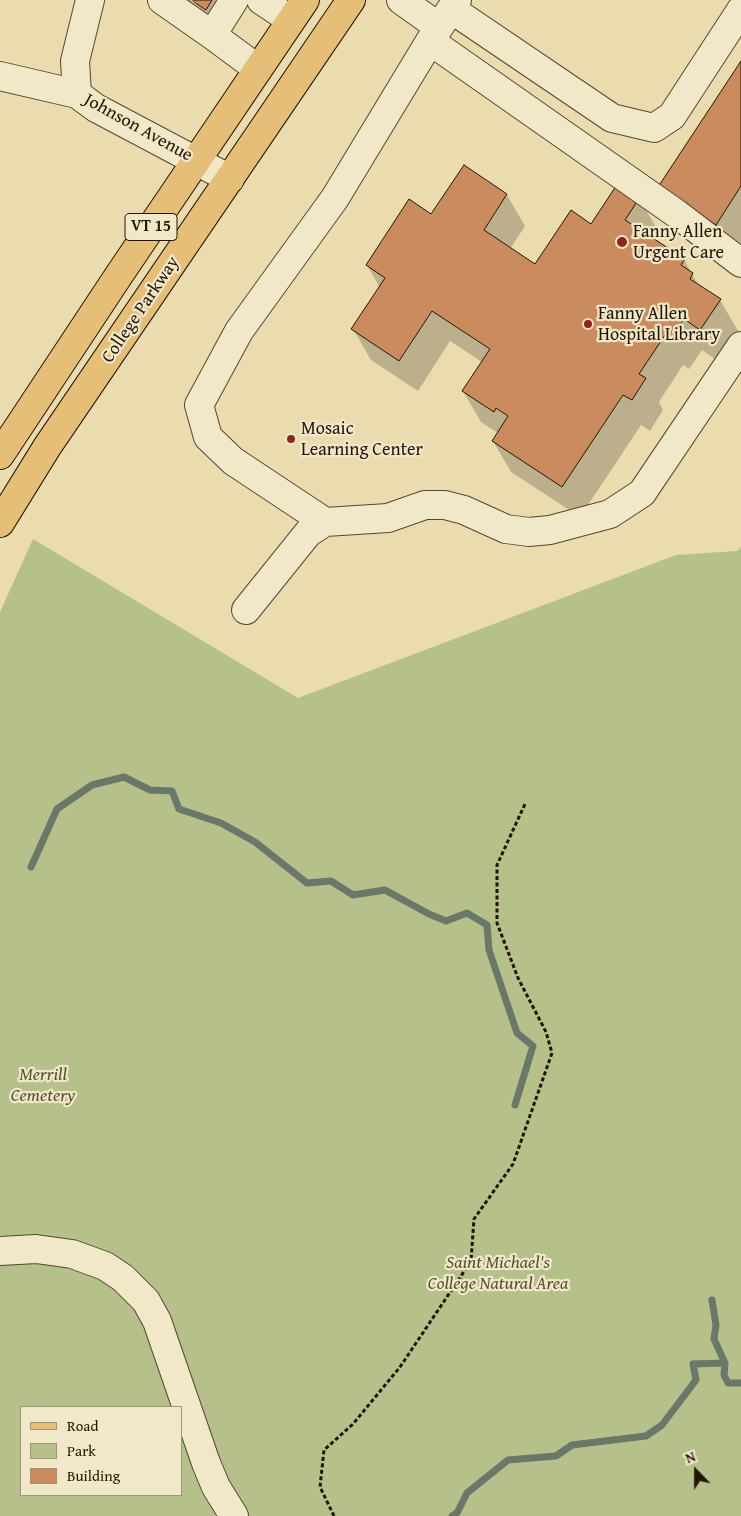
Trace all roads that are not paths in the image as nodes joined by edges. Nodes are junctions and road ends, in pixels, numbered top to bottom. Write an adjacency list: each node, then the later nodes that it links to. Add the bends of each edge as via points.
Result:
1 (90, 0): 13 (street, Johnson Avenue, via 75,61)
2 (234, 0): 10 (street)
3 (261, 0): 7 (street)
4 (351, 0): 15 (main road, College Parkway / VT 15)
5 (401, 0): 9 (street)
6 (172, 3): 10 (street)
7 (298, 10): 11 (main road, VT 15)
8 (741, 10): 9 (street, via 672,116 654,128 612,118)
9 (444, 19): 16 (street, via 668,208); 19 (street, via 335,198 239,331 199,405 208,437 233,461)
10 (212, 35): 11 (street)
11 (258, 69): 14 (main road, VT 15)
12 (0, 76): 13 (street)
13 (76, 94): 14 (street, Johnson Avenue, via 96,108)
14 (196, 160): 15 (street, Johnson Avenue); 18 (main road, VT 15)
15 (230, 179): 20 (main road, College Parkway / VT 15, via 47,447)
16 (741, 263)
17 (741, 346): 19 (street, via 642,493 610,514 550,530 529,532 506,529 445,505 425,505 388,518)
18 (0, 455)
19 (325, 522): 21 (street, via 308,533)
20 (0, 523)
21 (246, 610)
22 (0, 1251): 23 (street, via 36,1249 80,1257 105,1266 123,1278 146,1301 157,1321 206,1463)
23 (234, 1516)

